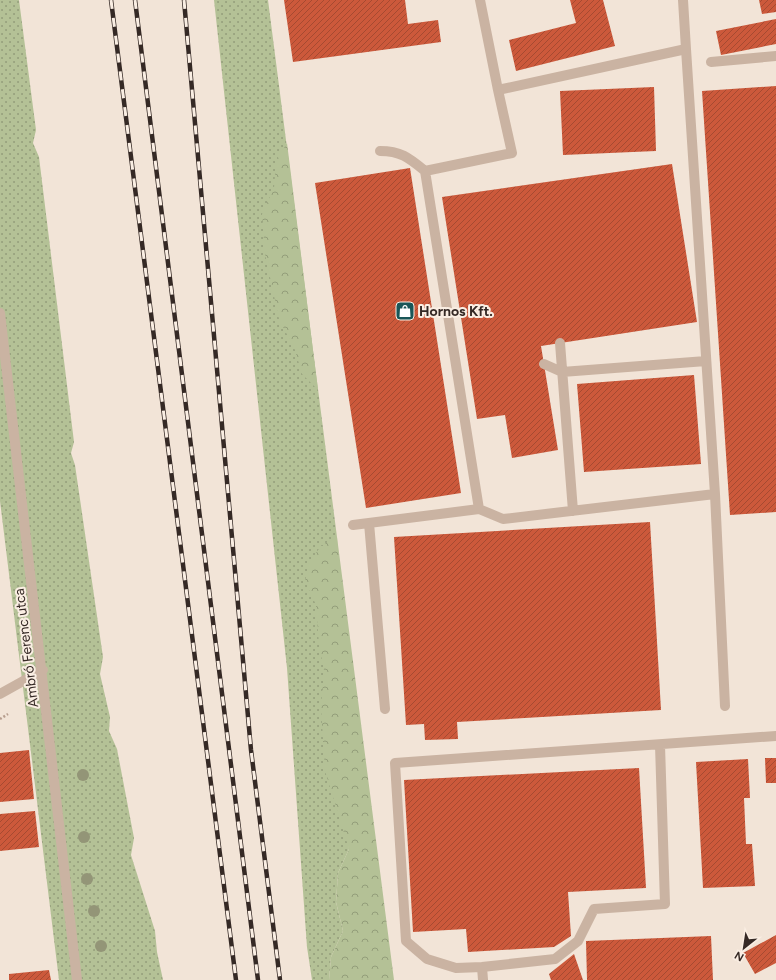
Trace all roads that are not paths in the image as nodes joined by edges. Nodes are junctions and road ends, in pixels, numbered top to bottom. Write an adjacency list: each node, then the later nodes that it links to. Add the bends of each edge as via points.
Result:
1 (480, 0): 6 (street)
2 (683, 0): 3 (street)
3 (686, 49): 6 (street); 11 (street)
4 (776, 56): 5 (street)
5 (711, 62)
6 (498, 90): 8 (street, via 512,153)
7 (380, 151): 8 (street, via 393,151 407,156)
8 (425, 171): 15 (street)
9 (0, 313): 19 (street, Ambró Ferenc utca)
10 (560, 343): 13 (street)
11 (706, 361): 13 (street); 14 (street)
12 (544, 364): 13 (street)
13 (562, 372): 16 (street)
14 (715, 494): 16 (street); 21 (street)
15 (479, 509): 16 (street, via 503,519); 17 (street)
16 (572, 511)
17 (369, 523): 18 (street); 22 (street)
18 (353, 525)
19 (43, 670): 20 (street); 26 (street, Ambró Ferenc utca)
20 (0, 694)
21 (725, 706)
22 (385, 709)
23 (776, 736): 24 (street)
24 (660, 745): 25 (street, via 665,904 594,908 578,940 555,959); 25 (street, via 395,763 406,941 427,959 456,968)
25 (482, 967): 27 (street)
26 (77, 980)
27 (482, 980)

